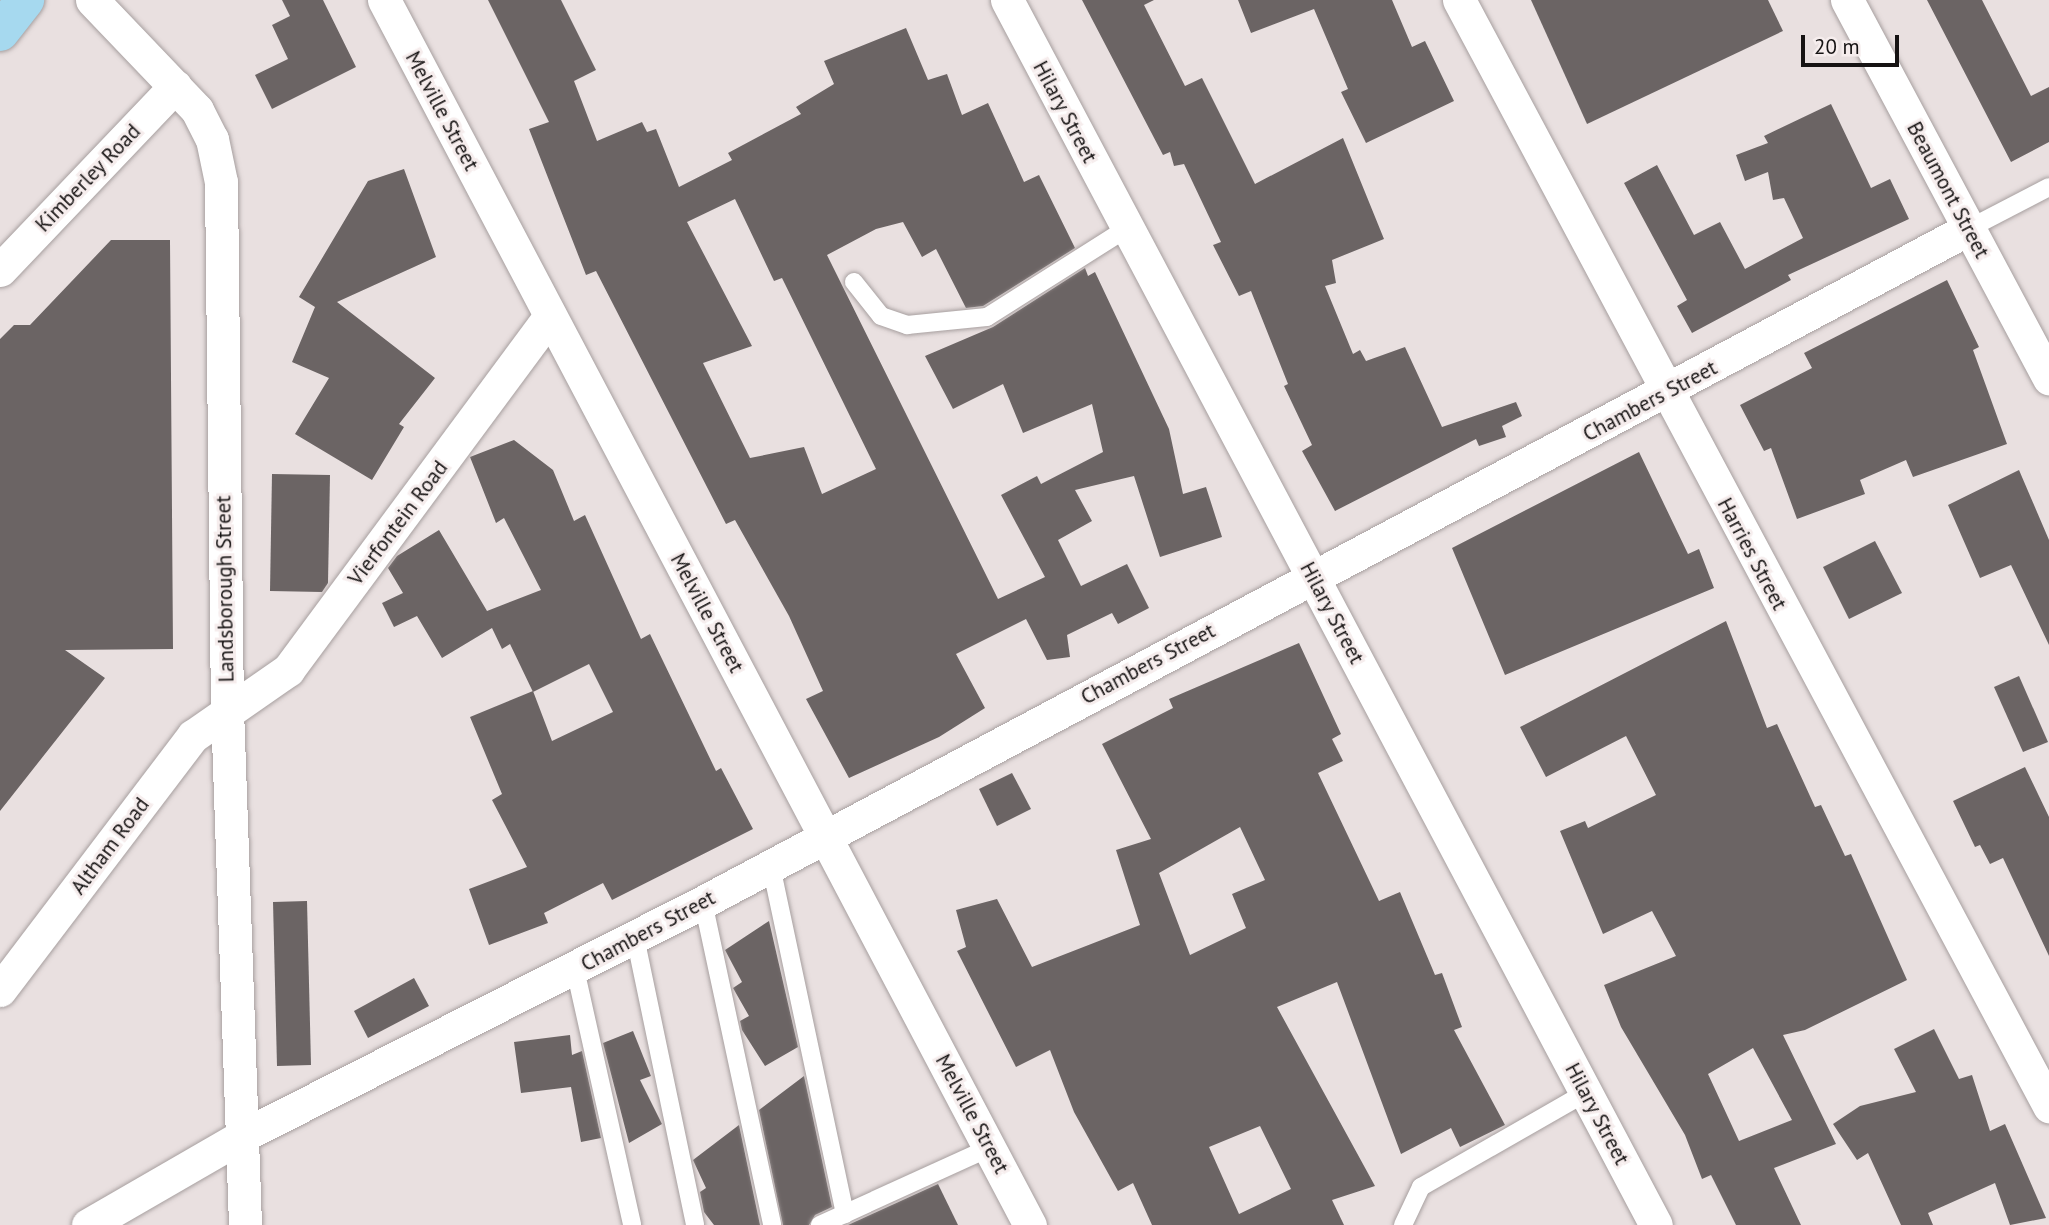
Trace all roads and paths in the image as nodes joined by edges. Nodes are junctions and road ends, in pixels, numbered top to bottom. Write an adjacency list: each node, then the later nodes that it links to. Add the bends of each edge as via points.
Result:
1 (25, 0): 7 (main road)
2 (92, 0): 8 (street, Landsborough Street)
3 (384, 0): 14 (street, Melville Street)
4 (1007, 0): 10 (street, Hilary Street)
5 (1459, 0): 16 (street, Harries Street)
6 (1847, 0): 11 (street, Beaumont Street)
7 (0, 32)
8 (175, 86): 12 (street, Kimberley Road); 18 (street, Landsborough Street, via 208,130 221,182)
9 (2049, 187): 11 (lane, Chambers Street)
10 (1127, 228): 13 (lane, via 987,317 908,325 881,316); 17 (street, Hilary Street)
11 (1968, 229): 15 (street, Beaumont Street); 16 (street, Chambers Street)
12 (0, 270)
13 (854, 282)
14 (550, 316): 18 (street, Vierfontein Road, via 288,670 266,689); 19 (street, Melville Street)
15 (2049, 379)
16 (1666, 394): 17 (street, Chambers Street); 26 (street, Harries Street)
17 (1312, 576): 19 (street, Chambers Street); 25 (street, Hilary Street)
18 (227, 709): 24 (street, Altham Road, via 193,736); 27 (street, Landsborough Street)
19 (826, 837): 20 (street, Chambers Street); 28 (street, Melville Street)
20 (771, 866): 21 (street, Chambers Street); 29 (lane)
21 (703, 902): 22 (street, Chambers Street); 34 (lane)
22 (635, 937): 23 (street, Chambers Street); 33 (lane)
23 (575, 969): 27 (street, Chambers Street); 32 (lane)
24 (0, 990)
25 (1586, 1093): 37 (lane, via 1421,1187); 38 (street, Hilary Street)
26 (2049, 1106)
27 (244, 1135): 30 (street); 31 (street, Landsborough Street)
28 (989, 1148): 29 (lane); 36 (street, Melville Street)
29 (845, 1214): 35 (lane)
30 (88, 1225)
31 (245, 1225)
32 (632, 1225)
33 (695, 1225)
34 (772, 1225)
35 (820, 1225)
36 (1030, 1225)
37 (1403, 1225)
38 (1656, 1225)

